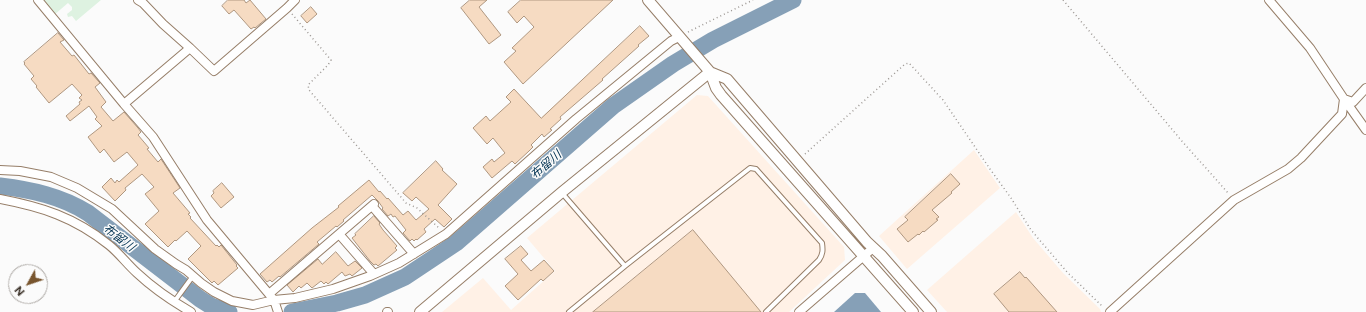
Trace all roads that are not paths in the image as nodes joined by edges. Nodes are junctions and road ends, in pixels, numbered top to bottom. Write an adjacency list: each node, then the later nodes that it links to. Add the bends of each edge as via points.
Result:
1 (38, 0): 11 (street)
2 (138, 0): 7 (street)
3 (295, 0): 7 (street, via 214,71)
4 (648, 0): 6 (street)
5 (1269, 0): 10 (street, via 1310,48)
6 (681, 39): 8 (street); 18 (street, via 671,41 576,119 446,234)
7 (190, 48): 11 (street)
8 (707, 70): 14 (street); 17 (street, via 727,79); 19 (street, via 721,95)
9 (1366, 88): 10 (street, via 1353,102)
10 (1344, 99): 12 (street); 32 (street, via 1342,114 1288,169 1234,200)
11 (124, 104): 24 (street, via 153,137 207,220)
12 (1366, 130)
13 (0, 170): 22 (street, via 51,177 77,188 112,209 155,249)
14 (562, 192): 20 (lane); 26 (street)
15 (0, 199): 23 (street, via 56,213 80,225 109,245 136,272)
16 (339, 234): 18 (street, via 373,205); 21 (street); 24 (street)
17 (873, 248): 19 (street); 31 (street)
18 (414, 254): 21 (street)
19 (864, 256): 29 (street); 30 (street)
20 (624, 266): 27 (lane); 28 (lane, via 750,168 756,169 822,243 823,254)
21 (374, 274): 24 (street, via 333,289)
22 (193, 277): 23 (lane); 24 (street, via 232,301 253,305)
23 (175, 302): 25 (street)
24 (274, 303)
25 (191, 312)
26 (420, 312)
27 (569, 312)
28 (766, 312)
29 (799, 312)
30 (912, 312)
31 (931, 312)
32 (1110, 312)

